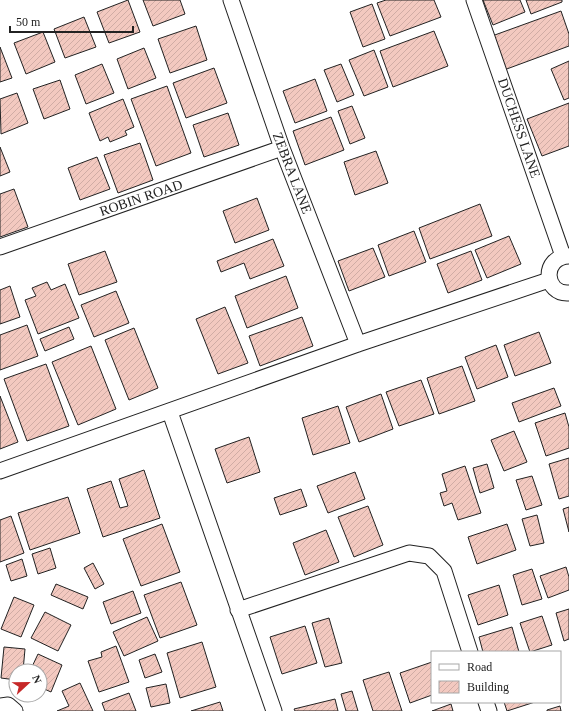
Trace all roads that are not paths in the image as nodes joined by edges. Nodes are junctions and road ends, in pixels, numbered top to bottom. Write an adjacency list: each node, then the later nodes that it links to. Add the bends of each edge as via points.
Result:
1 (231, 0): 3 (street, ZEBRA LANE)
2 (474, 0): 5 (street, DUCHESS LANE)
3 (282, 148): 4 (street, ROBIN ROAD); 8 (street, ZEBRA LANE)
4 (0, 247)
5 (566, 256): 6 (street, via 554,261 549,270)
6 (549, 280): 7 (street, via 555,289); 8 (street)
7 (569, 294)
8 (358, 344): 9 (street)
9 (170, 412): 10 (street); 11 (street)
10 (0, 471)
11 (238, 610): 12 (street, via 409,553 429,556 444,571); 15 (street)
12 (470, 651)
13 (0, 706): 14 (street, via 8,705)
14 (15, 711)
15 (274, 711)

